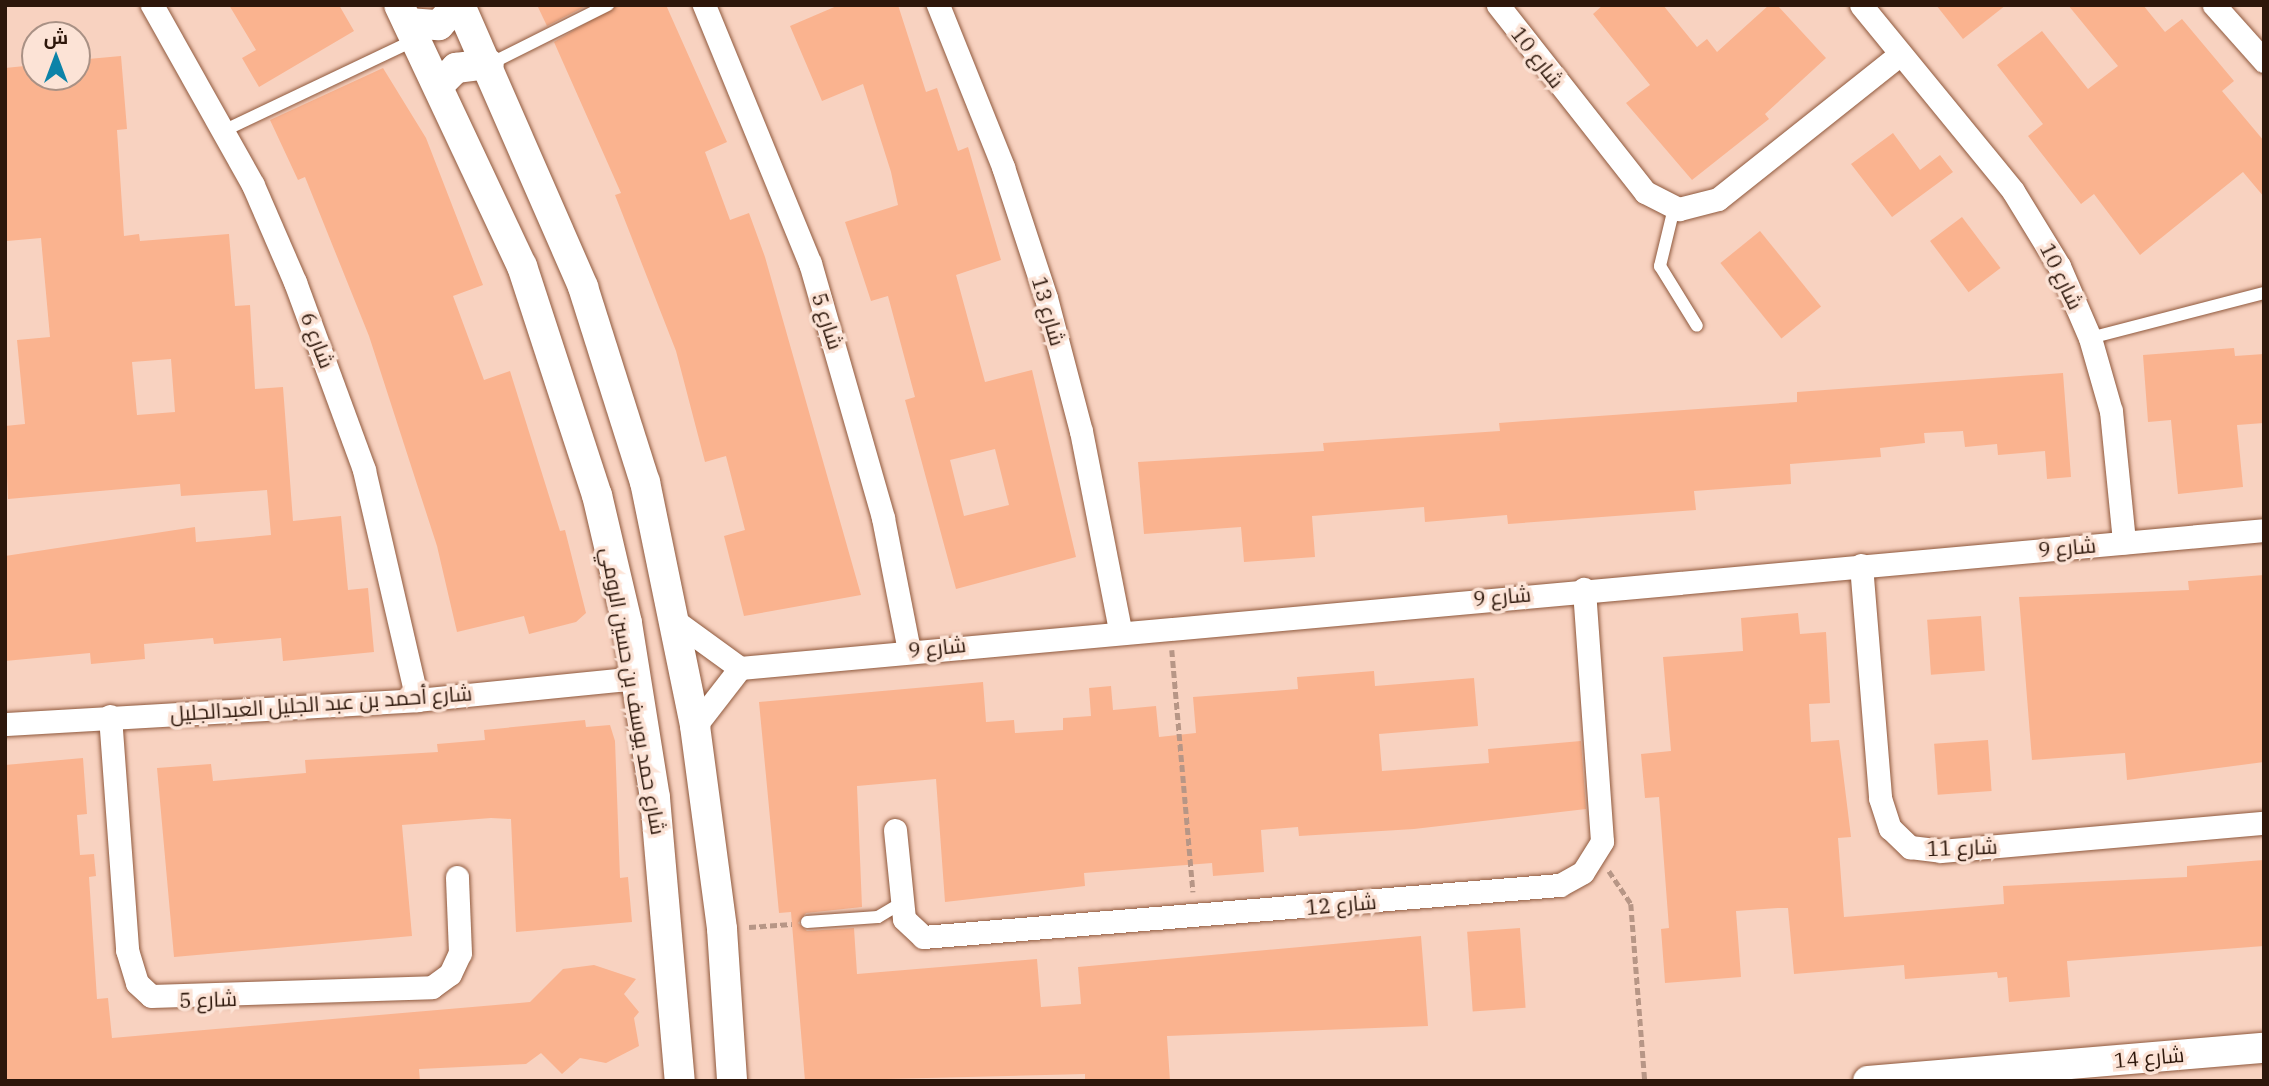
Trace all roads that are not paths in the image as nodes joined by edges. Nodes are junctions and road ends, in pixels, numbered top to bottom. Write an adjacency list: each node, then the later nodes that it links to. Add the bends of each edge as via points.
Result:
1 (152, 5): 14 (street, شارع 6)
2 (459, 5): 9 (street, via 439,25); 12 (street)
3 (608, 5): 12 (lane)
4 (938, 5): 24 (street, شارع 13, via 1003,167 1046,298 1084,443)
5 (1498, 5): 15 (street, شارع 10, via 1644,192)
6 (1861, 5): 10 (street, شارع 10)
7 (2214, 5): 11 (street)
8 (713, 9): 25 (street, شارع 5, via 842,364 883,518)
9 (408, 22): 13 (street, شارع حمد يوسف بن حسين الرومي); 14 (lane)
10 (1900, 54): 15 (street, via 1718,199); 18 (street, شارع 10, via 2013,191 2059,266)
11 (2264, 61)
12 (489, 64): 13 (street, via 456,68); 23 (street, via 595,324 645,482)
13 (440, 84): 27 (street, شارع حمد يوسف بن حسين الرومي, via 517,254 558,367 610,546)
14 (223, 131): 28 (street, شارع 6, via 295,282 364,470)
15 (1674, 208): 17 (lane, via 1660,266)
16 (2264, 293): 18 (lane)
17 (1697, 326)
18 (2090, 338): 20 (street, شارع 10, via 2117,446)
19 (2264, 530): 20 (street, شارع 9)
20 (2124, 542): 21 (street, شارع 9)
21 (1860, 565): 22 (street, شارع 9); 32 (street, شارع 11, via 1881,798 1890,828 1910,847 1941,851)
22 (1584, 589): 24 (street, شارع 9); 35 (street, شارع 12, via 1604,821 1592,863 1560,885 923,937 908,928)
23 (678, 623): 26 (street); 31 (street)
24 (1120, 629): 25 (street, شارع 9)
25 (909, 650): 26 (street, شارع 9)
26 (740, 668): 31 (street)
27 (636, 678): 28 (street, شارع أحمد بن عبد الجليل العبدالجليل); 38 (street, شارع حمد يوسف بن حسين الرومي, via 671,933)
28 (417, 700): 29 (street, شارع أحمد بن عبد الجليل العبدالجليل)
29 (110, 716): 30 (street, شارع أحمد بن عبد الجليل العبدالجليل); 34 (street, شارع 5, via 127,950 136,984 151,996 432,987 450,974 460,953)
30 (5, 724)
31 (695, 726): 39 (street, via 722,929)
32 (2264, 823)
33 (895, 830): 35 (street, شارع 12)
34 (457, 877)
35 (901, 903): 36 (lane, via 878,917)
36 (807, 922)
37 (2264, 1048): 40 (street, شارع 14)
38 (680, 1081)
39 (732, 1081)
40 (1868, 1081)

